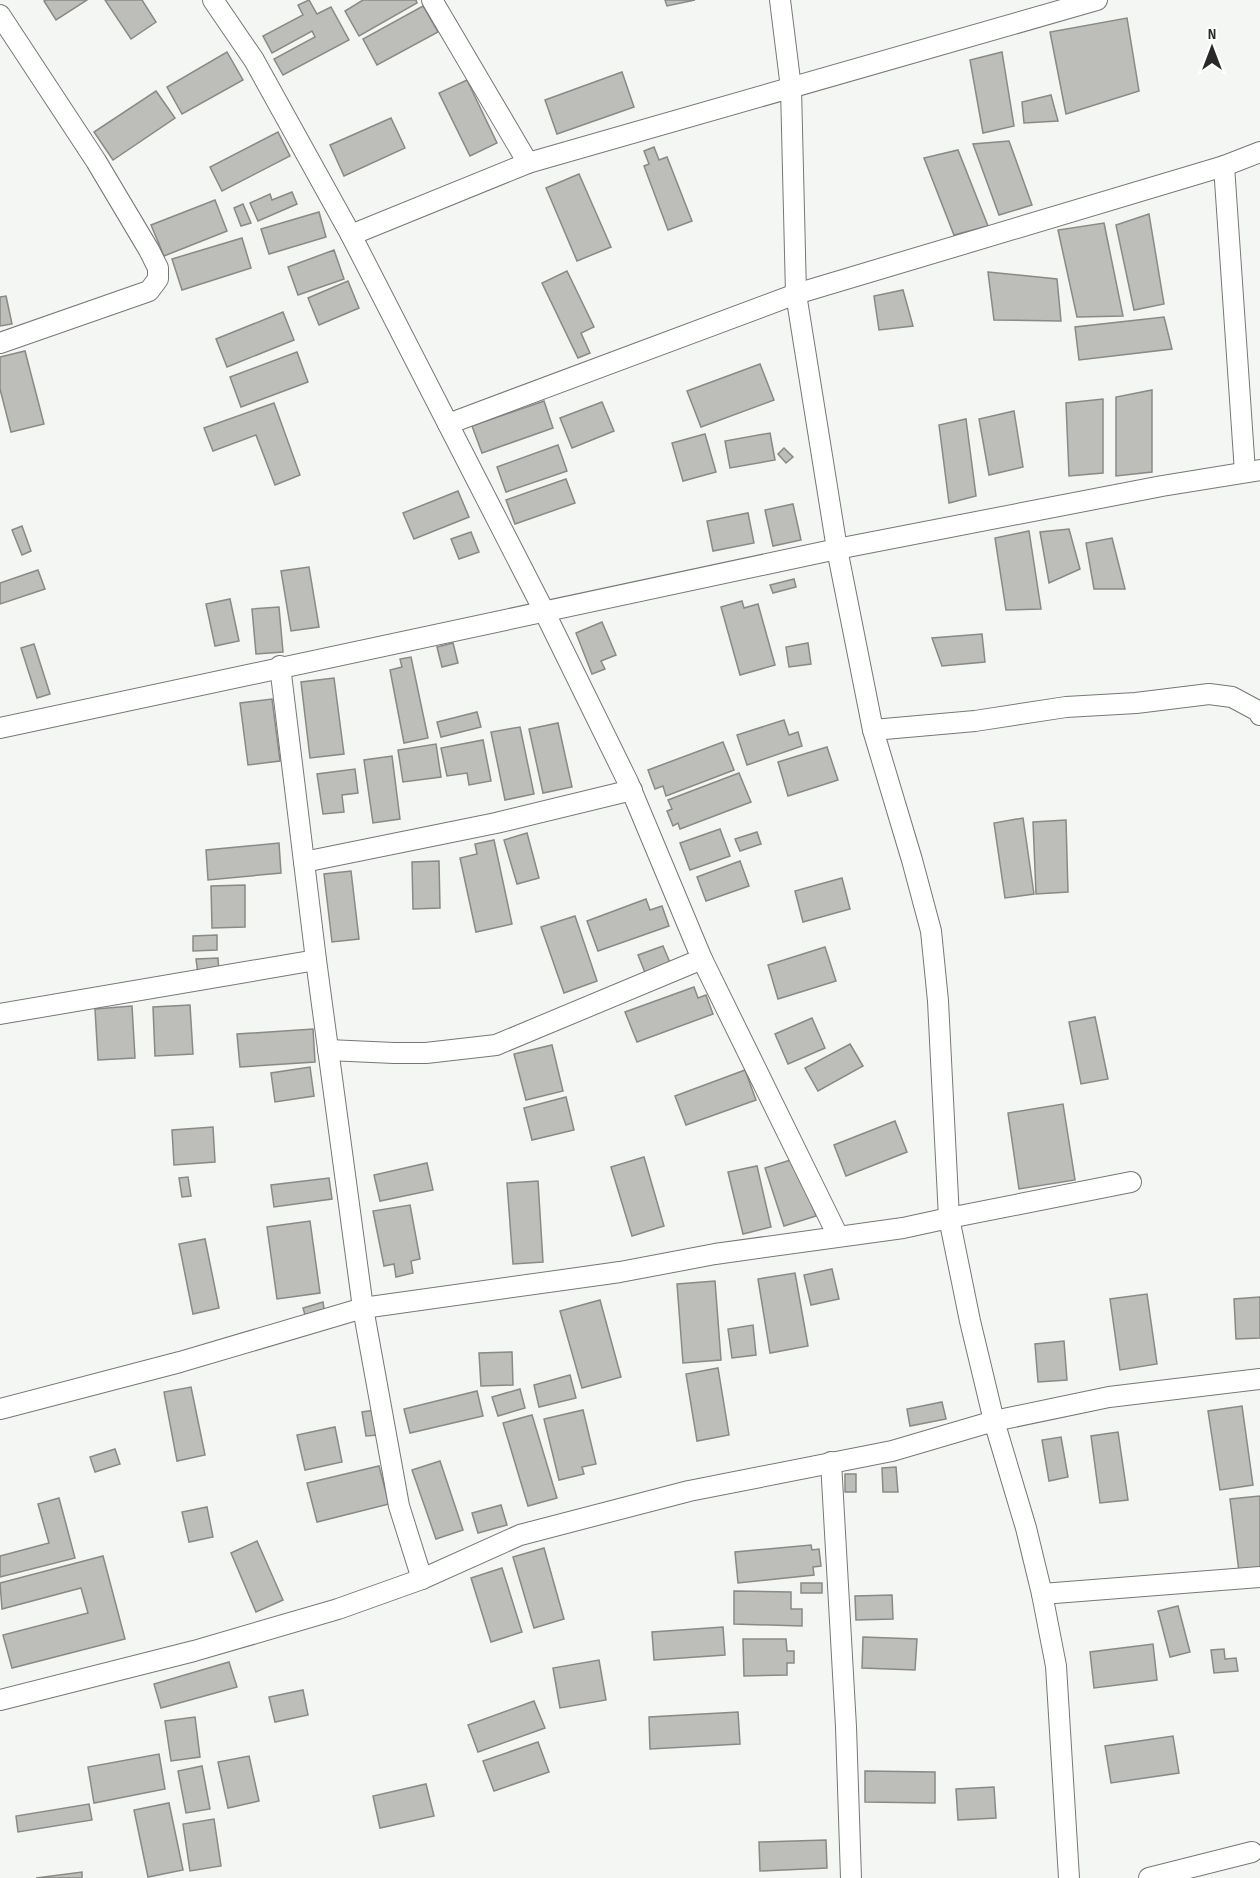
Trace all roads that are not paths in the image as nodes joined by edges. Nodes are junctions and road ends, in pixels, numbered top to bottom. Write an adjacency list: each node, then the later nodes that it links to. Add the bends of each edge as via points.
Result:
1 (213, 0): 10 (street, via 254,60)
2 (432, 0): 8 (street)
3 (780, 0): 6 (street)
4 (1097, 0): 6 (street)
5 (0, 15): 12 (street, via 96,161 158,268 158,279 149,291)
6 (791, 88): 8 (street); 11 (street)
7 (1260, 152): 9 (street)
8 (528, 163): 10 (street)
9 (1224, 166): 11 (street); 14 (street)
10 (351, 235): 13 (street)
11 (796, 294): 13 (street); 15 (street)
12 (0, 344)
13 (448, 424): 16 (street)
14 (1252, 471): 15 (street)
15 (837, 549): 16 (street); 20 (street)
16 (544, 611): 17 (street); 21 (street)
17 (279, 666): 19 (street); 22 (street)
18 (1260, 715): 20 (street, via 1232,697 1209,694)
19 (0, 728)
20 (873, 730): 28 (street, via 931,932)
21 (632, 790): 22 (street, via 496,823); 23 (street)
22 (303, 862): 24 (street)
23 (702, 959): 26 (street, via 496,1045 426,1053); 29 (street)
24 (316, 960): 25 (street); 26 (street)
25 (0, 1014)
26 (328, 1050): 30 (street)
27 (1131, 1182): 28 (street)
28 (949, 1218): 29 (street); 33 (street)
29 (838, 1236): 30 (street)
30 (363, 1308): 32 (street); 36 (street, via 399,1506)
31 (1260, 1379): 33 (street, via 1108,1397)
32 (0, 1409)
33 (994, 1421): 34 (street, via 892,1451); 37 (street)
34 (831, 1462): 36 (street, via 689,1491 520,1535); 40 (street)
35 (1260, 1577): 37 (street)
36 (422, 1579): 38 (street, via 338,1609 206,1647)
37 (1042, 1594): 41 (street, via 1056,1666)
38 (0, 1700)
39 (1252, 1852): 42 (street)
40 (851, 1878)
41 (1069, 1878)
42 (1149, 1878)

